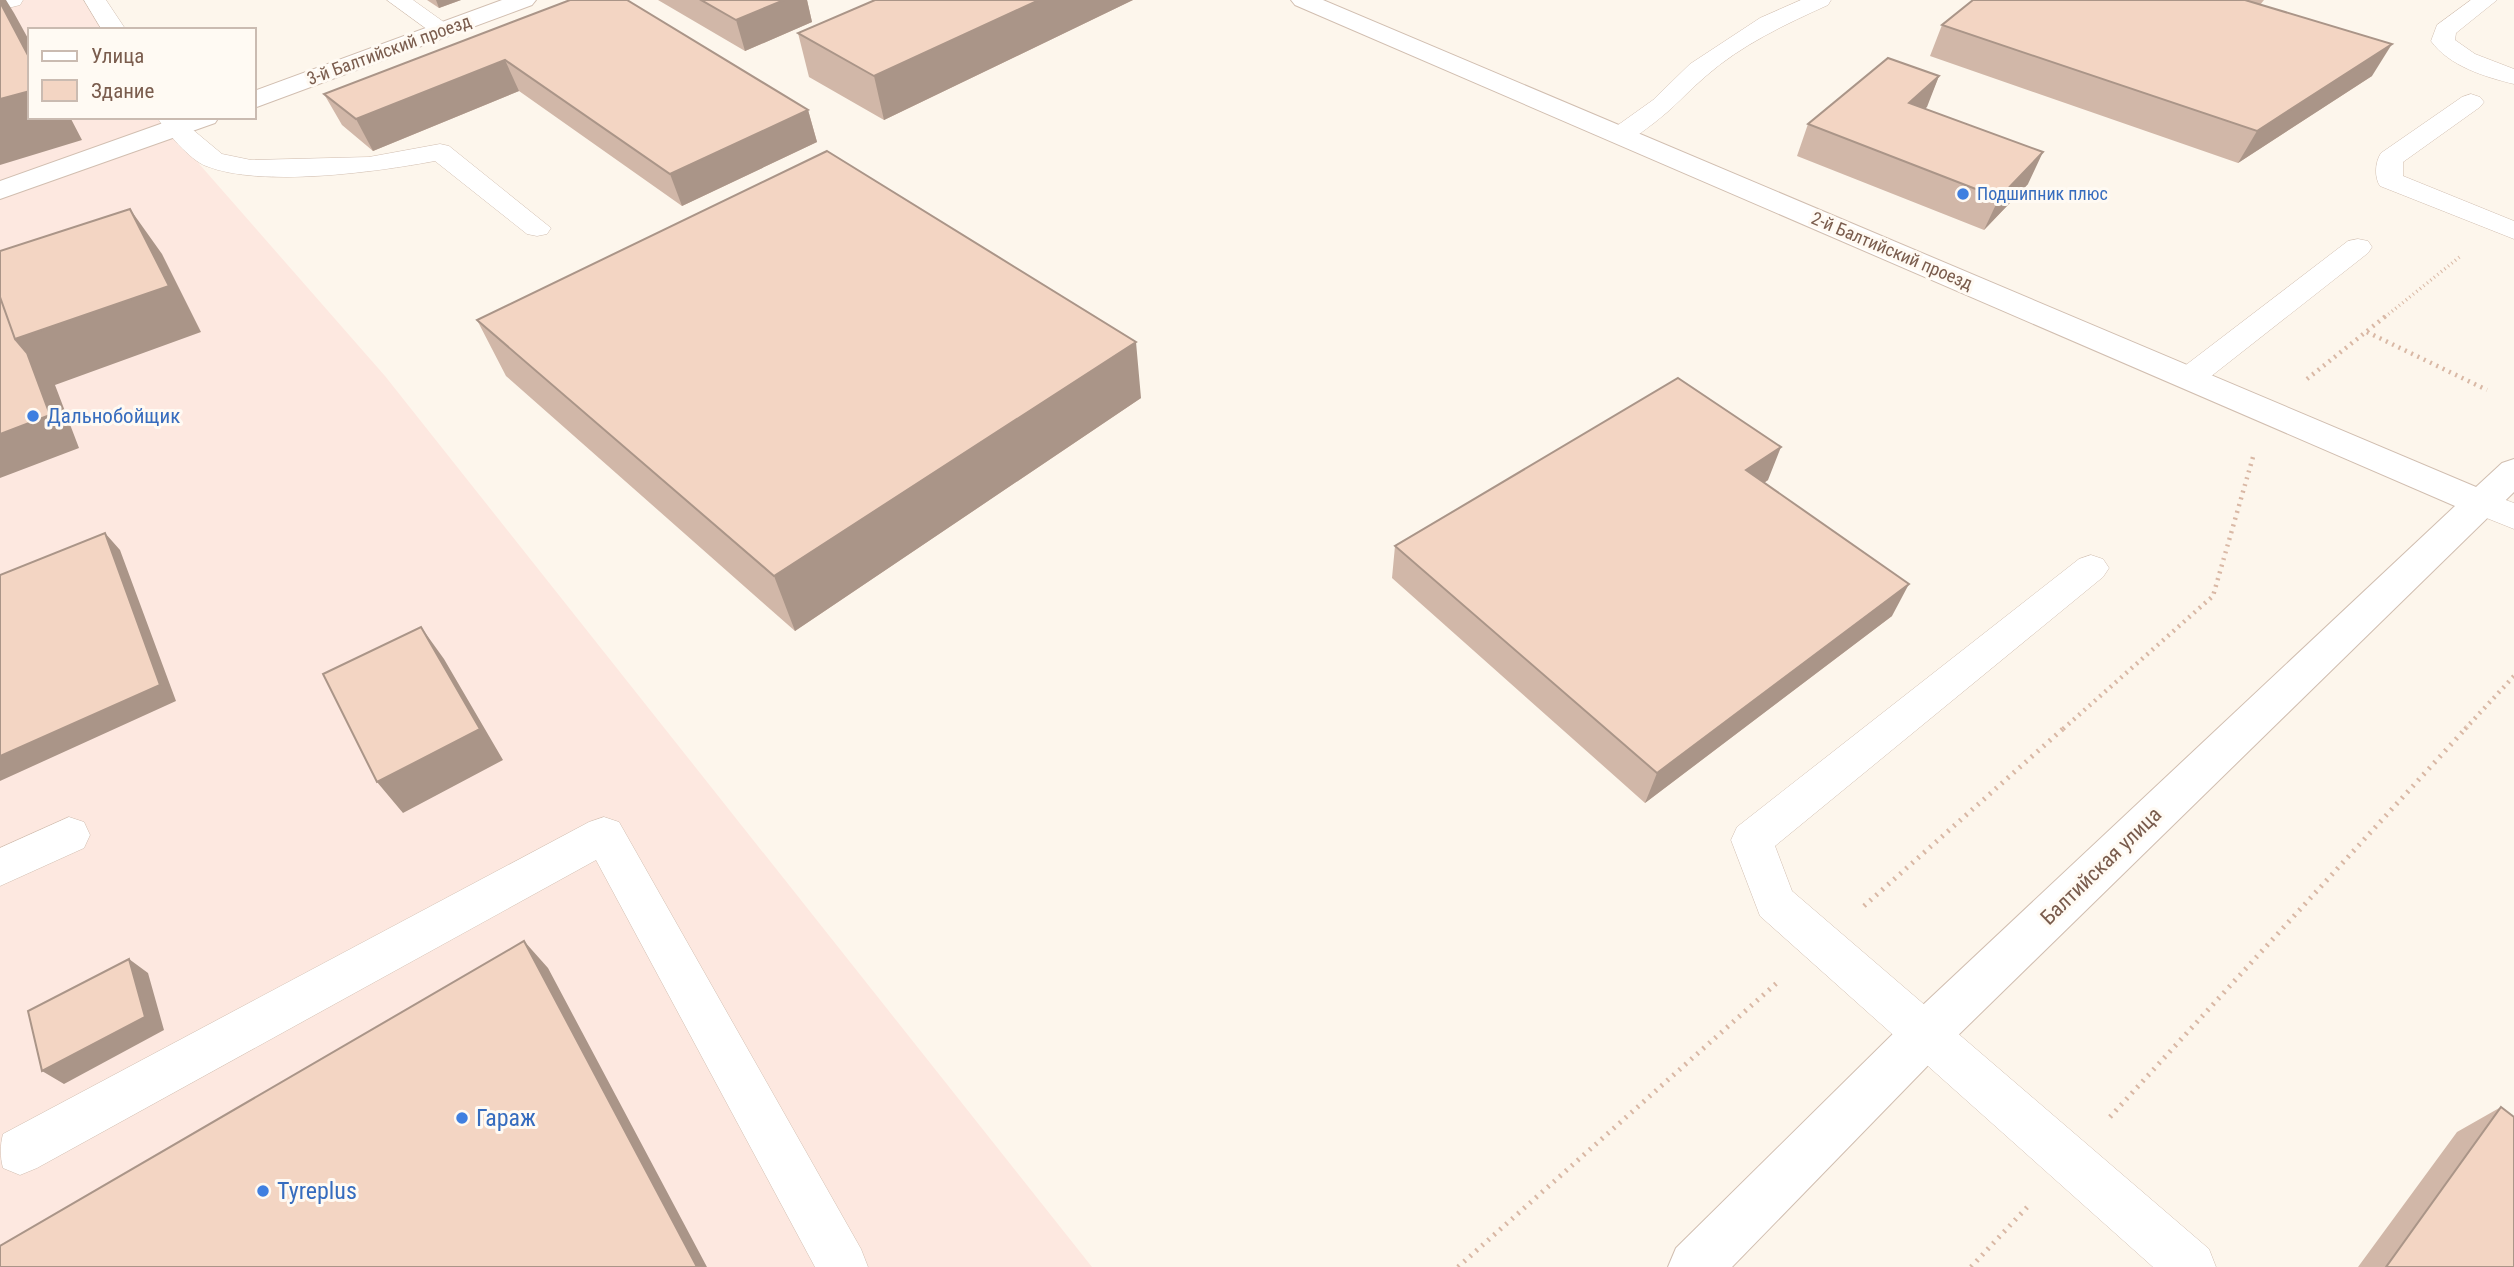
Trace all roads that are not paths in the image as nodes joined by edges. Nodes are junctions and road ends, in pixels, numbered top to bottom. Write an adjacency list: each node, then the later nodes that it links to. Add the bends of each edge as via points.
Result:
1 (12, 0): 8 (lane)
2 (95, 0): 9 (lane)
3 (398, 0): 10 (lane)
4 (524, 0): 10 (street, 3-й Балтийский проезд)
5 (1303, 0): 16 (street, 2-й Балтийский проезд)
6 (1820, 0): 16 (lane, via 1768,23 1699,69 1662,105)
7 (2486, 0): 11 (lane, via 2445,30 2443,41 2465,57)
8 (0, 3)
9 (113, 28)
10 (443, 30): 12 (street, 3-й Балтийский проезд)
11 (2514, 77)
12 (256, 99)
13 (2470, 102): 19 (lane, via 2390,159 2389,180)
14 (195, 119): 15 (street)
15 (173, 123): 17 (street); 18 (lane, via 213,160 251,168 369,165 440,152)
16 (1620, 135): 21 (street, 2-й Балтийский проезд)
17 (0, 191)
18 (537, 228)
19 (2507, 228)
20 (2358, 247): 21 (lane)
21 (2189, 378): 23 (street, 2-й Балтийский проезд)
22 (2514, 471): 23 (street, Балтийская улица)
23 (2498, 510): 27 (street, Балтийская улица)
24 (2091, 568): 27 (lane, via 1752,840 1775,903)
25 (69, 835): 26 (lane)
26 (0, 868)
27 (1927, 1033): 30 (street, Балтийская улица); 31 (lane)
28 (20, 1151): 29 (lane, via 604,835)
29 (843, 1267)
30 (1695, 1267)
31 (2191, 1267)

